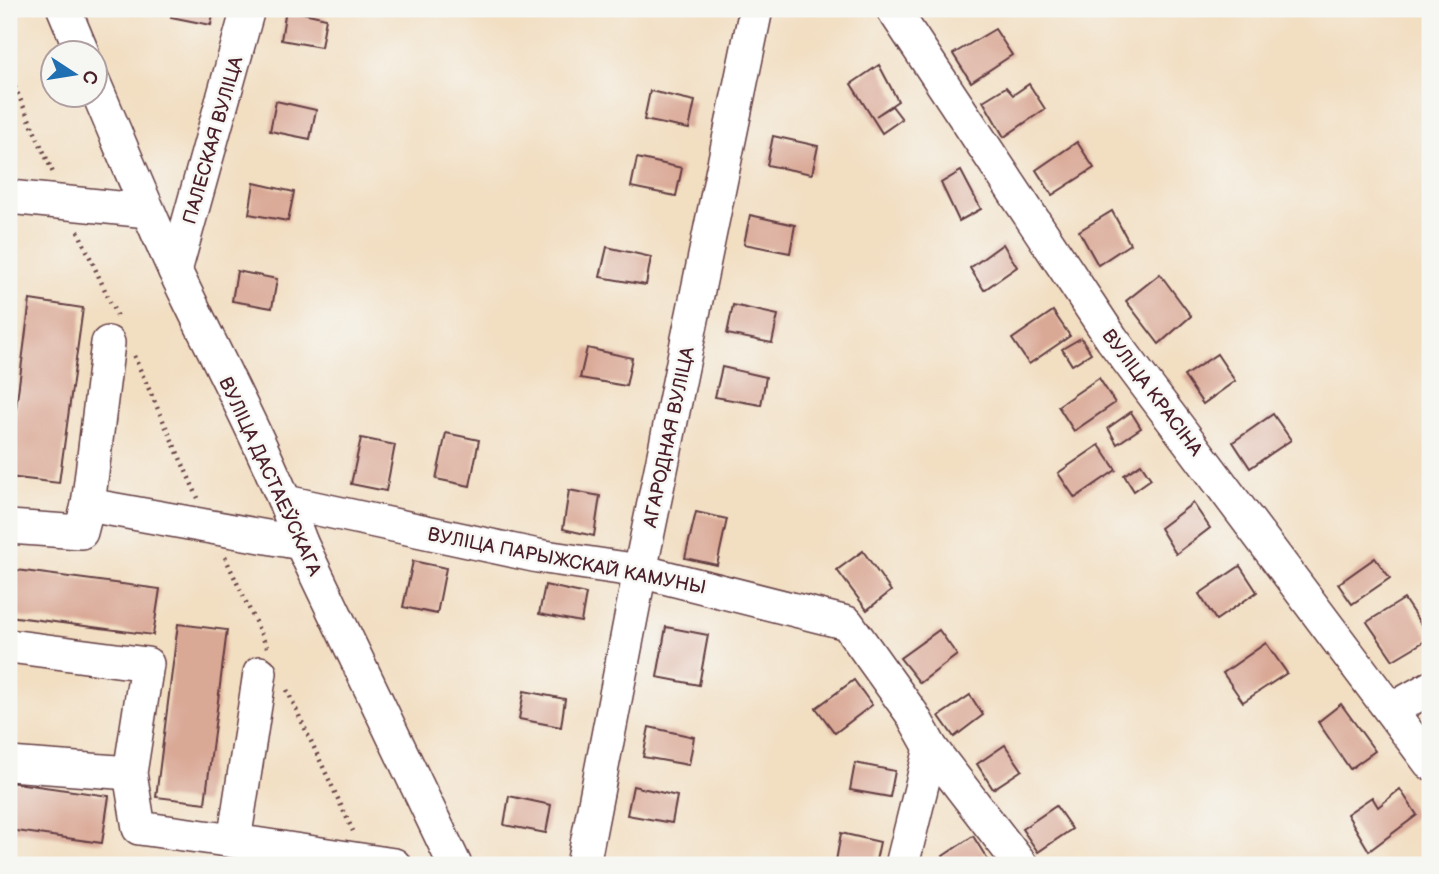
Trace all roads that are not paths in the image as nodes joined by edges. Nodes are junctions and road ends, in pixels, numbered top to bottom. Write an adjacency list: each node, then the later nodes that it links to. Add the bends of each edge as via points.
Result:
1 (64, 9): 5 (street)
2 (248, 9): 9 (street, ПАЛЕСКАЯ ВУЛІЦА)
3 (756, 9): 15 (street, АГАРОДНАЯ ВУЛІЦА)
4 (893, 9): 19 (street, ВУЛІЦА КРАСІНА, via 1112,339)
5 (76, 38)
6 (105, 108): 8 (street, ВУЛІЦА ДАСТАЕЎСКАГА)
7 (9, 197): 8 (street)
8 (148, 211): 9 (street, ВУЛІЦА ДАСТАЕЎСКАГА)
9 (175, 271): 11 (street, ВУЛІЦА ДАСТАЕЎСКАГА)
10 (119, 336): 12 (street)
11 (286, 502): 14 (street, ВУЛІЦА ДАСТАЕЎСКАГА); 15 (street, ВУЛІЦА ПАРЫЖСКАЙ КАМУНЫ, via 538,556)
12 (88, 505): 13 (street, via 81,532); 14 (street)
13 (9, 527)
14 (301, 543): 26 (street, ВУЛІЦА ДАСТАЕЎСКАГА)
15 (640, 571): 20 (street, ВУЛІЦА ПАРЫЖСКАЙ КАМУНЫ, via 847,623); 27 (street, АГАРОДНАЯ ВУЛІЦА)
16 (9, 646): 23 (street, via 147,664)
17 (270, 668): 24 (street)
18 (1430, 688): 19 (street)
19 (1391, 710): 21 (street, ВУЛІЦА КРАСІНА)
20 (931, 748): 28 (street); 29 (street)
21 (1430, 763)
22 (9, 764): 23 (street)
23 (130, 773): 24 (street, via 139,828)
24 (234, 841): 25 (street)
25 (380, 863)
26 (455, 865)
27 (583, 865)
28 (902, 865)
29 (1021, 865)

